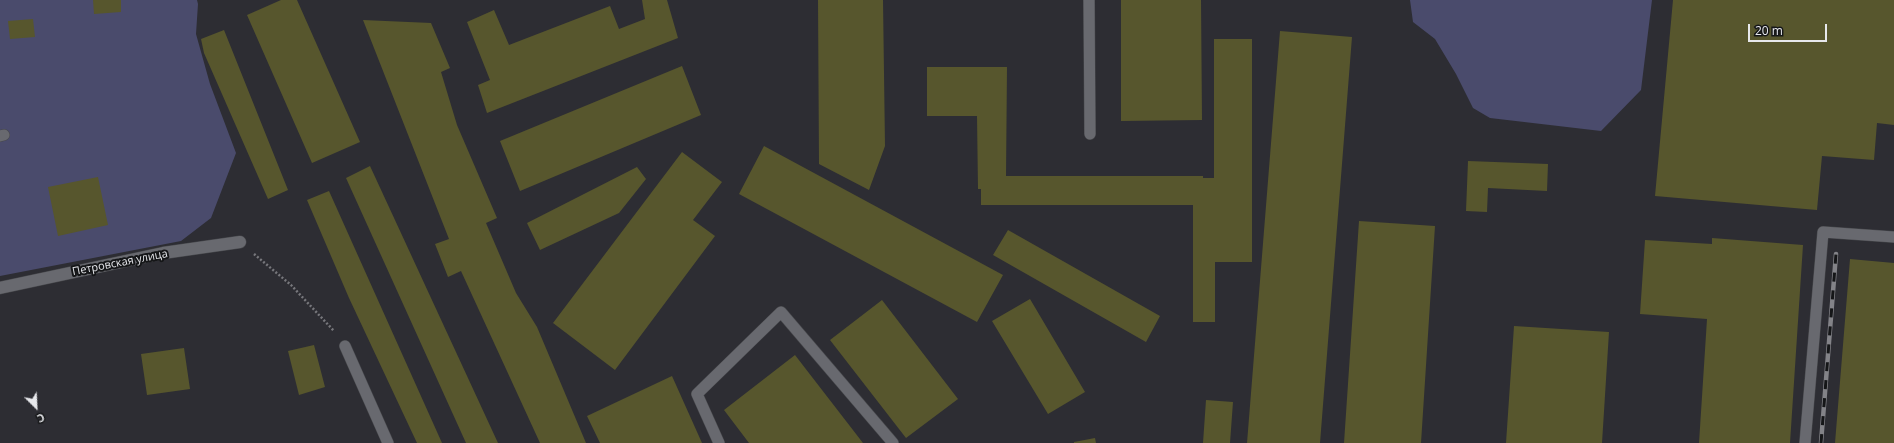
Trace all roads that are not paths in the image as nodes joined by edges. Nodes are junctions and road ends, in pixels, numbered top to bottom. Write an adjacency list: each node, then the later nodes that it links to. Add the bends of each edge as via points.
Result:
1 (1089, 0): 2 (lane)
2 (1090, 134)
3 (1894, 237): 10 (lane, via 1823,232)
4 (240, 242): 5 (street, Петровская улица, via 163,253)
5 (0, 288)
6 (345, 346): 7 (lane)
7 (388, 443)
8 (719, 443): 9 (lane, via 696,394 781,312)
9 (893, 443)
10 (1804, 443)

